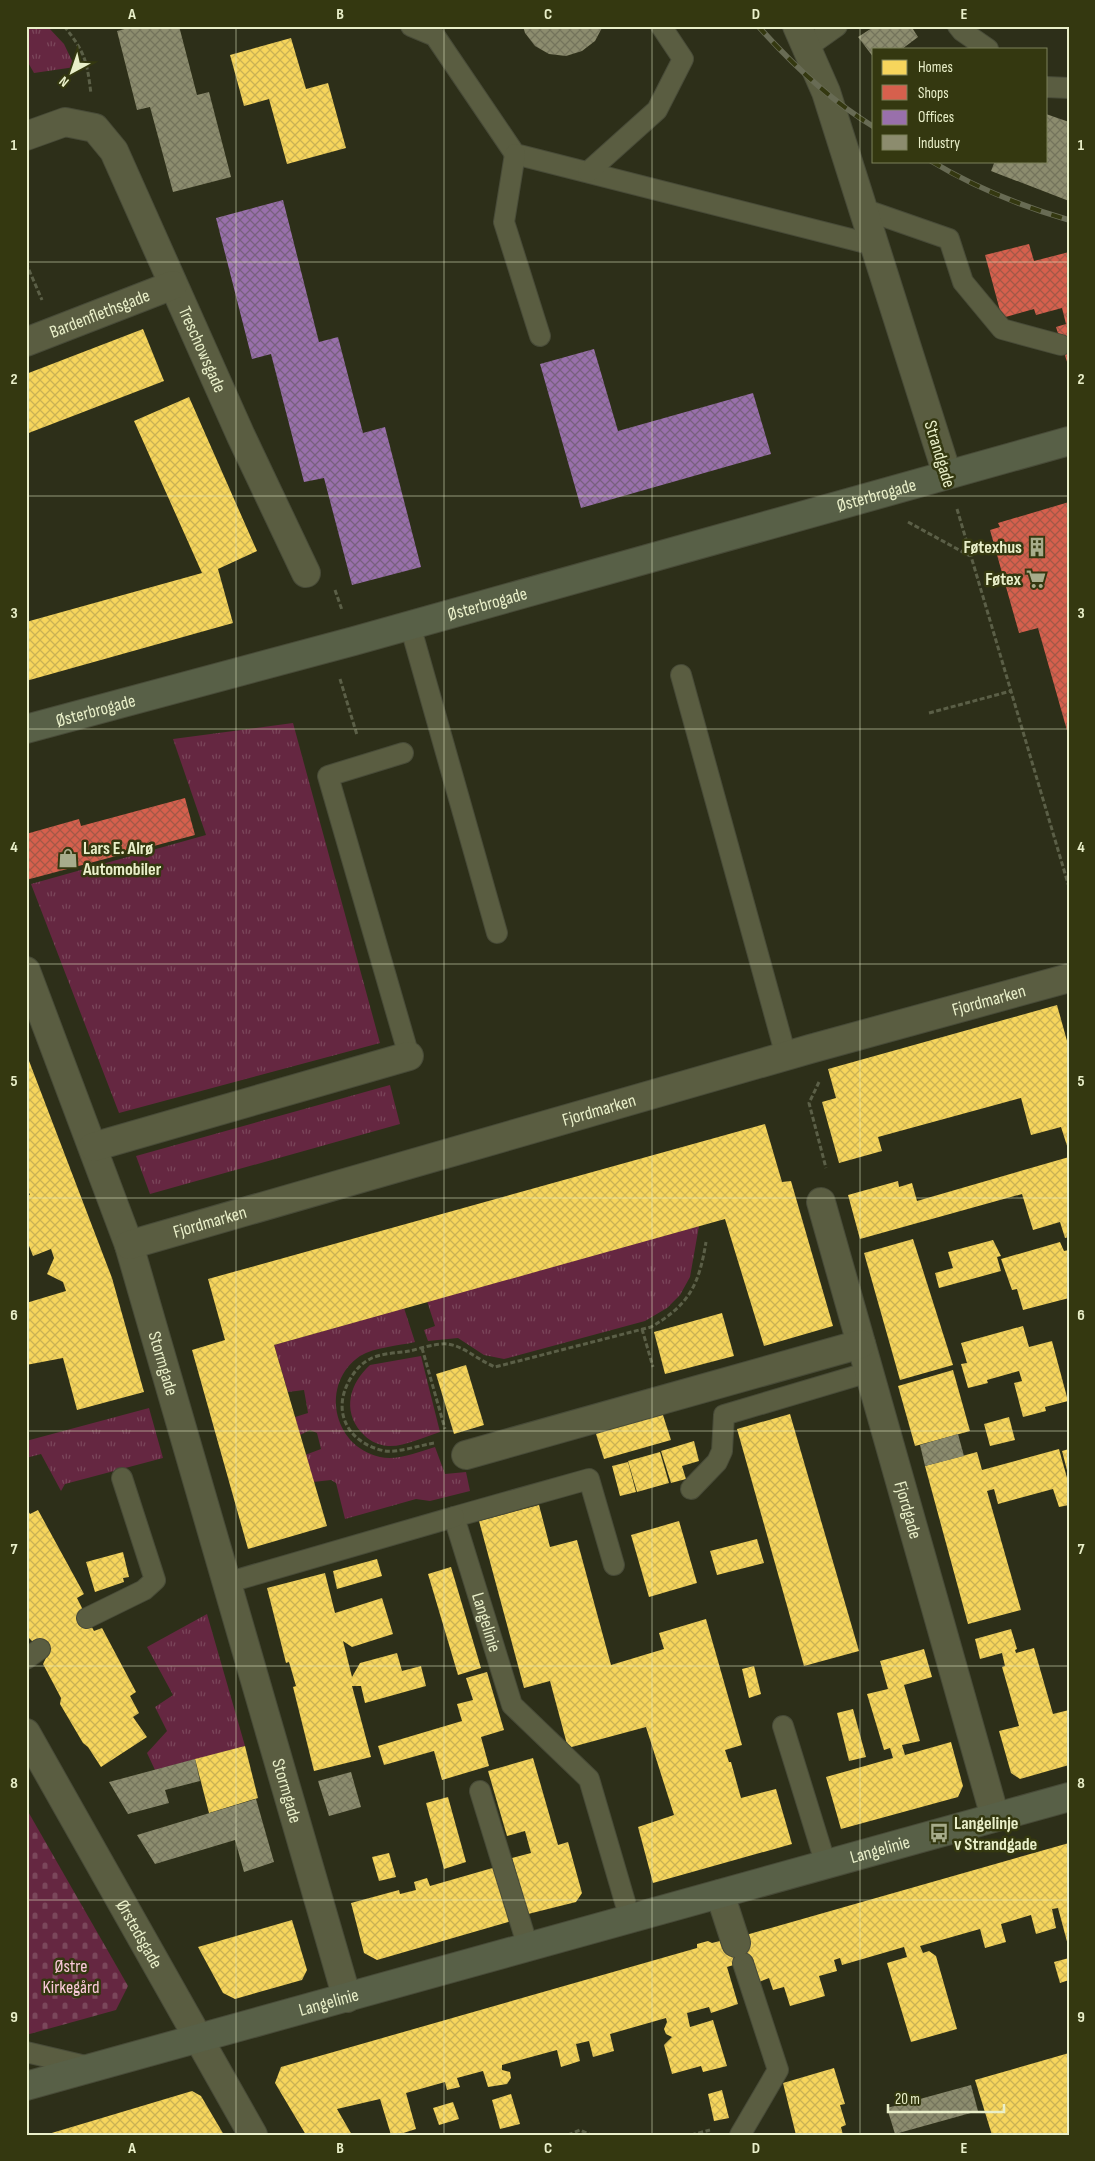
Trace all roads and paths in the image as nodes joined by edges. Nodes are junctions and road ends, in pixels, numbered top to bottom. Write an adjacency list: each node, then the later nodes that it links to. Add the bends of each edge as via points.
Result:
1 (64, 26): 10 (path, via 81,46 86,62)
2 (411, 26): 12 (lane, via 435,36)
3 (661, 26): 13 (lane, via 683,59 657,110)
4 (837, 26): 6 (lane)
5 (958, 26): 7 (lane)
6 (802, 37): 14 (street, Strandgade, via 826,92)
7 (987, 48)
8 (1048, 87): 9 (lane)
9 (1069, 88)
10 (95, 128): 11 (street, via 65,122); 16 (street, Treschowsgade, via 114,151)
11 (28, 132)
12 (515, 154): 13 (lane); 17 (lane, via 504,222)
13 (588, 172): 15 (lane)
14 (863, 209): 15 (street, Strandgade); 19 (lane, via 949,239 963,282 1002,329)
15 (874, 245): 21 (street, Strandgade)
16 (173, 285): 18 (street, Bardenflethsgade); 24 (street, Treschowsgade)
17 (540, 336)
18 (26, 342)
19 (1061, 345)
20 (1069, 441): 21 (street, Østerbrogade)
21 (947, 474): 22 (street, Østerbrogade); 23 (path, Strandgade)
22 (864, 498): 23 (path); 25 (street, Østerbrogade)
23 (971, 556): 28 (path, Strandgade)
24 (306, 573): 26 (path, via 330,574)
25 (410, 625): 26 (street, Østerbrogade); 33 (lane)
26 (354, 641): 30 (street, Østerbrogade)
27 (681, 675): 36 (lane)
28 (1011, 692): 29 (path); 32 (path, Strandgade)
29 (929, 713)
30 (26, 729)
31 (403, 753): 37 (lane, via 328,776)
32 (1069, 887)
33 (497, 933)
34 (26, 971): 38 (street, Stormgade)
35 (1069, 978): 36 (street, Fjordmarken)
36 (798, 1052): 39 (path, via 819,1082 809,1103 826,1167 816,1182); 41 (street, Fjordmarken)
37 (409, 1056): 38 (street)
38 (92, 1147): 41 (street, Stormgade)
39 (821, 1202): 42 (street, Fjordgade)
40 (706, 1242): 43 (path, via 698,1279 687,1298 672,1315 651,1327 495,1367 478,1360 466,1350 446,1344)
41 (129, 1245): 50 (street, Stormgade)
42 (861, 1344): 44 (street, Fjordgade); 45 (street)
43 (422, 1348): 45 (path); 45 (path, via 370,1358 358,1368 344,1391 341,1408 345,1422 364,1444 387,1452 437,1442)
44 (869, 1372): 47 (lane, via 724,1414 722,1451 717,1462); 56 (street, Fjordgade)
45 (458, 1452)
46 (122, 1478): 51 (lane, via 155,1580 144,1590)
47 (691, 1489)
48 (454, 1516): 49 (lane, via 589,1479); 50 (lane); 59 (lane, Langelinie, via 512,1705 589,1780)
49 (614, 1565)
50 (226, 1584): 62 (street, Stormgade)
51 (87, 1618)
52 (783, 1726): 57 (lane)
53 (26, 1733): 63 (street, Ørstedsgade)
54 (480, 1791): 60 (lane)
55 (1069, 1797): 56 (street, Langelinie)
56 (995, 1817): 57 (street, Langelinie)
57 (826, 1864): 58 (street, Langelinie)
58 (720, 1894): 59 (street, Langelinie); 61 (street)
59 (630, 1919): 60 (street, Langelinie)
60 (528, 1947): 62 (street, Langelinie)
61 (739, 1953): 70 (lane, via 778,2070)
62 (347, 1998): 63 (street, Langelinie)
63 (198, 2039): 65 (street, Langelinie); 67 (street, Ørstedsgade)
64 (26, 2052): 65 (lane)
65 (92, 2068): 66 (street, Langelinie)
66 (26, 2086)
67 (253, 2135)
68 (568, 2135): 69 (path, via 580,2130)
69 (591, 2135)
70 (740, 2135)

